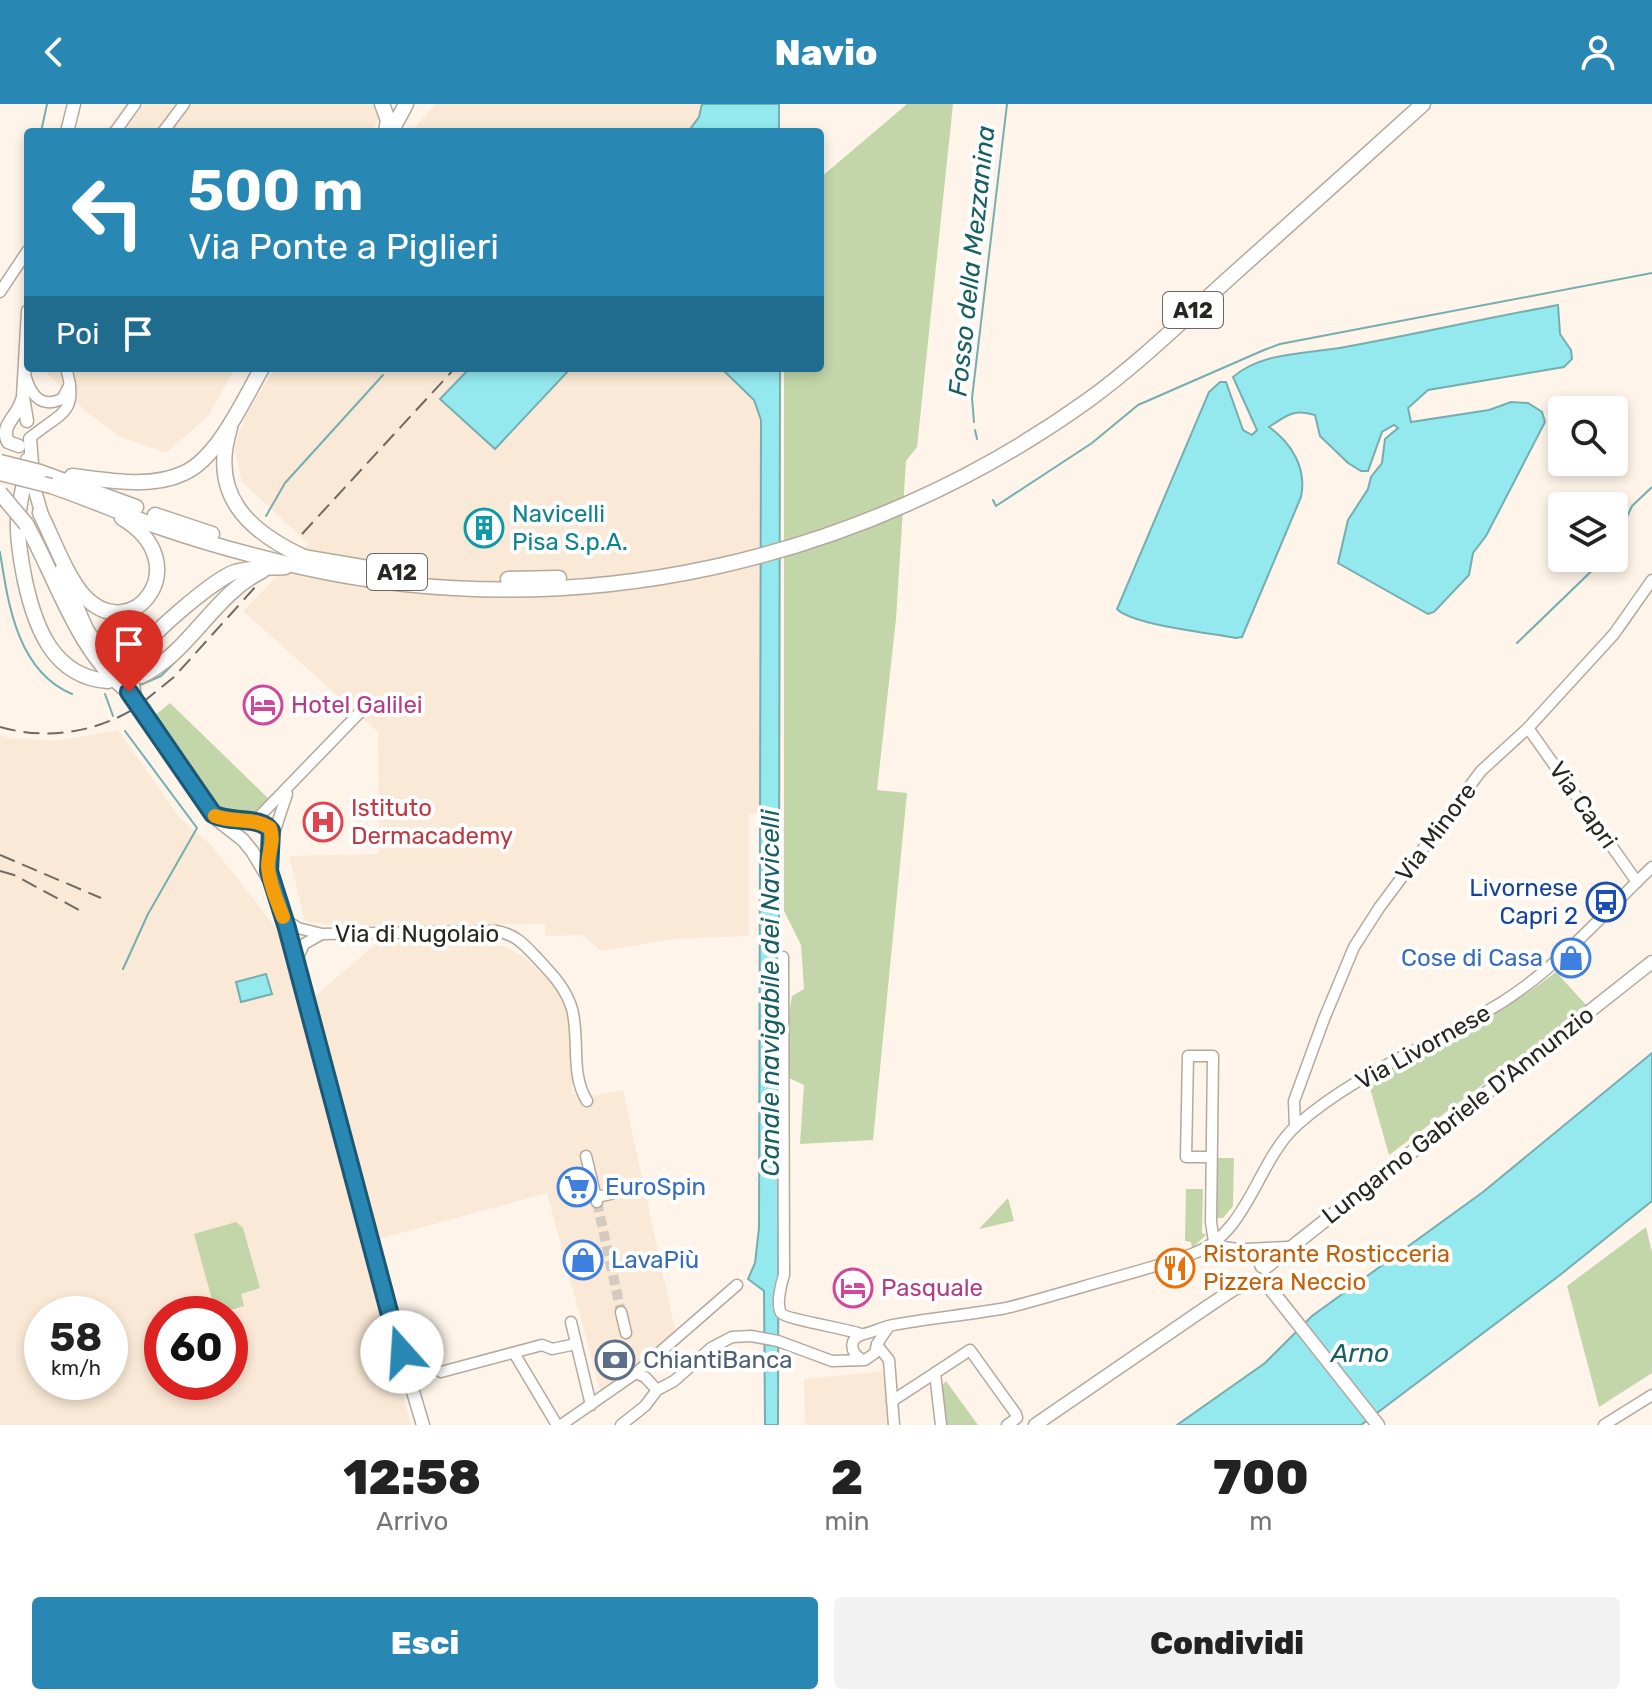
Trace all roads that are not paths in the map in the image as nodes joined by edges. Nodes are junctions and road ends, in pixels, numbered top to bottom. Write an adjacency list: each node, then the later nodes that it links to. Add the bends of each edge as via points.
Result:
1 (74, 104): 8 (main road)
2 (135, 104): 9 (street)
3 (184, 104): 10 (street)
4 (382, 104): 11 (highway)
5 (406, 104): 12 (highway)
6 (1410, 104): 29 (highway, A12, via 1111,371)
7 (1423, 104): 29 (highway, A12, via 1115,379 1021,445)
8 (68, 128)
9 (118, 128)
10 (166, 128)
11 (389, 128)
12 (391, 128)
13 (24, 256): 14 (street)
14 (0, 292)
15 (24, 366): 21 (main road)
16 (26, 372): 19 (street, via 30,389 42,402 62,399)
17 (67, 372): 19 (street)
18 (260, 372): 20 (highway)
19 (71, 382): 22 (street, via 72,400)
20 (235, 415): 27 (highway, via 194,468 169,479 135,481); 33 (highway, via 224,465 235,504 266,538)
21 (23, 420): 22 (street); 23 (main road); 24 (main road, via 32,429)
22 (49, 422): 24 (street)
23 (2, 426): 25 (main road, via 8,442)
24 (31, 438): 25 (main road); 27 (main road)
25 (19, 446): 27 (main road)
26 (0, 462): 27 (highway, bridge)
27 (33, 466): 31 (main road); 32 (highway); 37 (highway, via 18,528 35,618 49,648 64,664)
28 (0, 473): 32 (highway, bridge)
29 (940, 485): 33 (highway, A12, via 863,523 796,546 719,567 634,581 531,589 445,587)
30 (0, 493): 38 (highway, bridge, via 26,524 93,653)
31 (40, 513): 32 (highway, via 82,594 113,611 141,604 157,581 152,547); 38 (main road, via 77,608)
32 (129, 514): 33 (highway, A12, via 187,536)
33 (303, 562): 34 (highway)
34 (270, 568): 36 (highway, via 234,589 166,660); 38 (highway, via 217,581 143,647 132,669)
35 (1652, 580): 40 (street, Via Minore, via 1614,634)
36 (141, 676)
37 (108, 681)
38 (132, 697): 42 (main road, bridge)
39 (365, 707): 41 (street)
40 (1528, 728): 49 (street, Via Capri); 56 (street, Via Minore, via 1481,771 1354,947 1294,1101)
41 (292, 786): 43 (street); 45 (street)
42 (210, 810): 43 (main road, via 226,820); 44 (main road)
43 (253, 823): 44 (main road); 45 (main road, via 267,825)
44 (243, 840): 46 (main road)
45 (271, 842): 46 (main road, via 263,851); 48 (main road)
46 (252, 851): 48 (main road)
47 (1652, 867): 49 (street, Via Livornese)
48 (270, 881): 50 (main road)
49 (1637, 882): 56 (street, Via Livornese, via 1530,983 1375,1071)
50 (284, 919): 51 (street, Via di Nugolaio); 54 (main road)
51 (322, 934): 54 (street, Via di Nugolaio, via 304,944); 55 (street, Via di Nugolaio, via 496,931 514,936 555,978 569,1003 578,1079)
52 (783, 957): 69 (street, via 780,1312)
53 (1652, 962): 61 (main road, Lungarno Gabriele D'Annunzio)
54 (295, 964): 72 (main road)
55 (587, 1101)
56 (1295, 1127): 60 (street, Via Livornese, via 1238,1216)
57 (586, 1156): 59 (street, via 596,1200)
58 (1211, 1157): 58 (street, via 1186,1157 1188,1056 1213,1056); 60 (street)
59 (611, 1194)
60 (1214, 1242): 62 (street); 68 (street, Via Livornese, via 1175,1260 1024,1304)
61 (1288, 1248): 62 (main road); 63 (main road, Lungarno Gabriele D'Annunzio)
62 (1246, 1250): 63 (street, via 1256,1253)
63 (1263, 1268): 64 (main road, via 1269,1274)
64 (1260, 1282): 93 (main road, via 1216,1301); 94 (main road)
65 (737, 1285): 80 (street)
66 (621, 1312): 70 (street)
67 (571, 1322): 73 (street)
68 (889, 1326): 71 (street, Via Livornese); 75 (street)
69 (845, 1330): 71 (street); 74 (street)
70 (626, 1333)
71 (864, 1334): 74 (street); 75 (street)
72 (397, 1342): 86 (main road); 87 (main road)
73 (576, 1344): 76 (street); 85 (street)
74 (852, 1344): 77 (street, via 855,1355); 78 (street)
75 (877, 1344): 77 (street)
76 (514, 1353): 79 (street); 88 (street)
77 (874, 1358): 78 (street); 84 (street, via 890,1376)
78 (836, 1361): 82 (street, via 789,1344 737,1336 720,1342)
79 (441, 1372)
80 (636, 1373): 82 (street); 85 (street)
81 (935, 1373): 84 (street); 91 (street); 92 (street, via 970,1350 1016,1414)
82 (657, 1390): 89 (street)
83 (1652, 1395): 95 (street)
84 (892, 1401): 90 (street)
85 (591, 1405): 88 (street)
86 (416, 1425)
87 (423, 1425)
88 (559, 1425)
89 (621, 1425)
90 (894, 1425)
91 (941, 1425)
92 (1007, 1425)
93 (1035, 1425)
94 (1378, 1425)
95 (1604, 1425)

